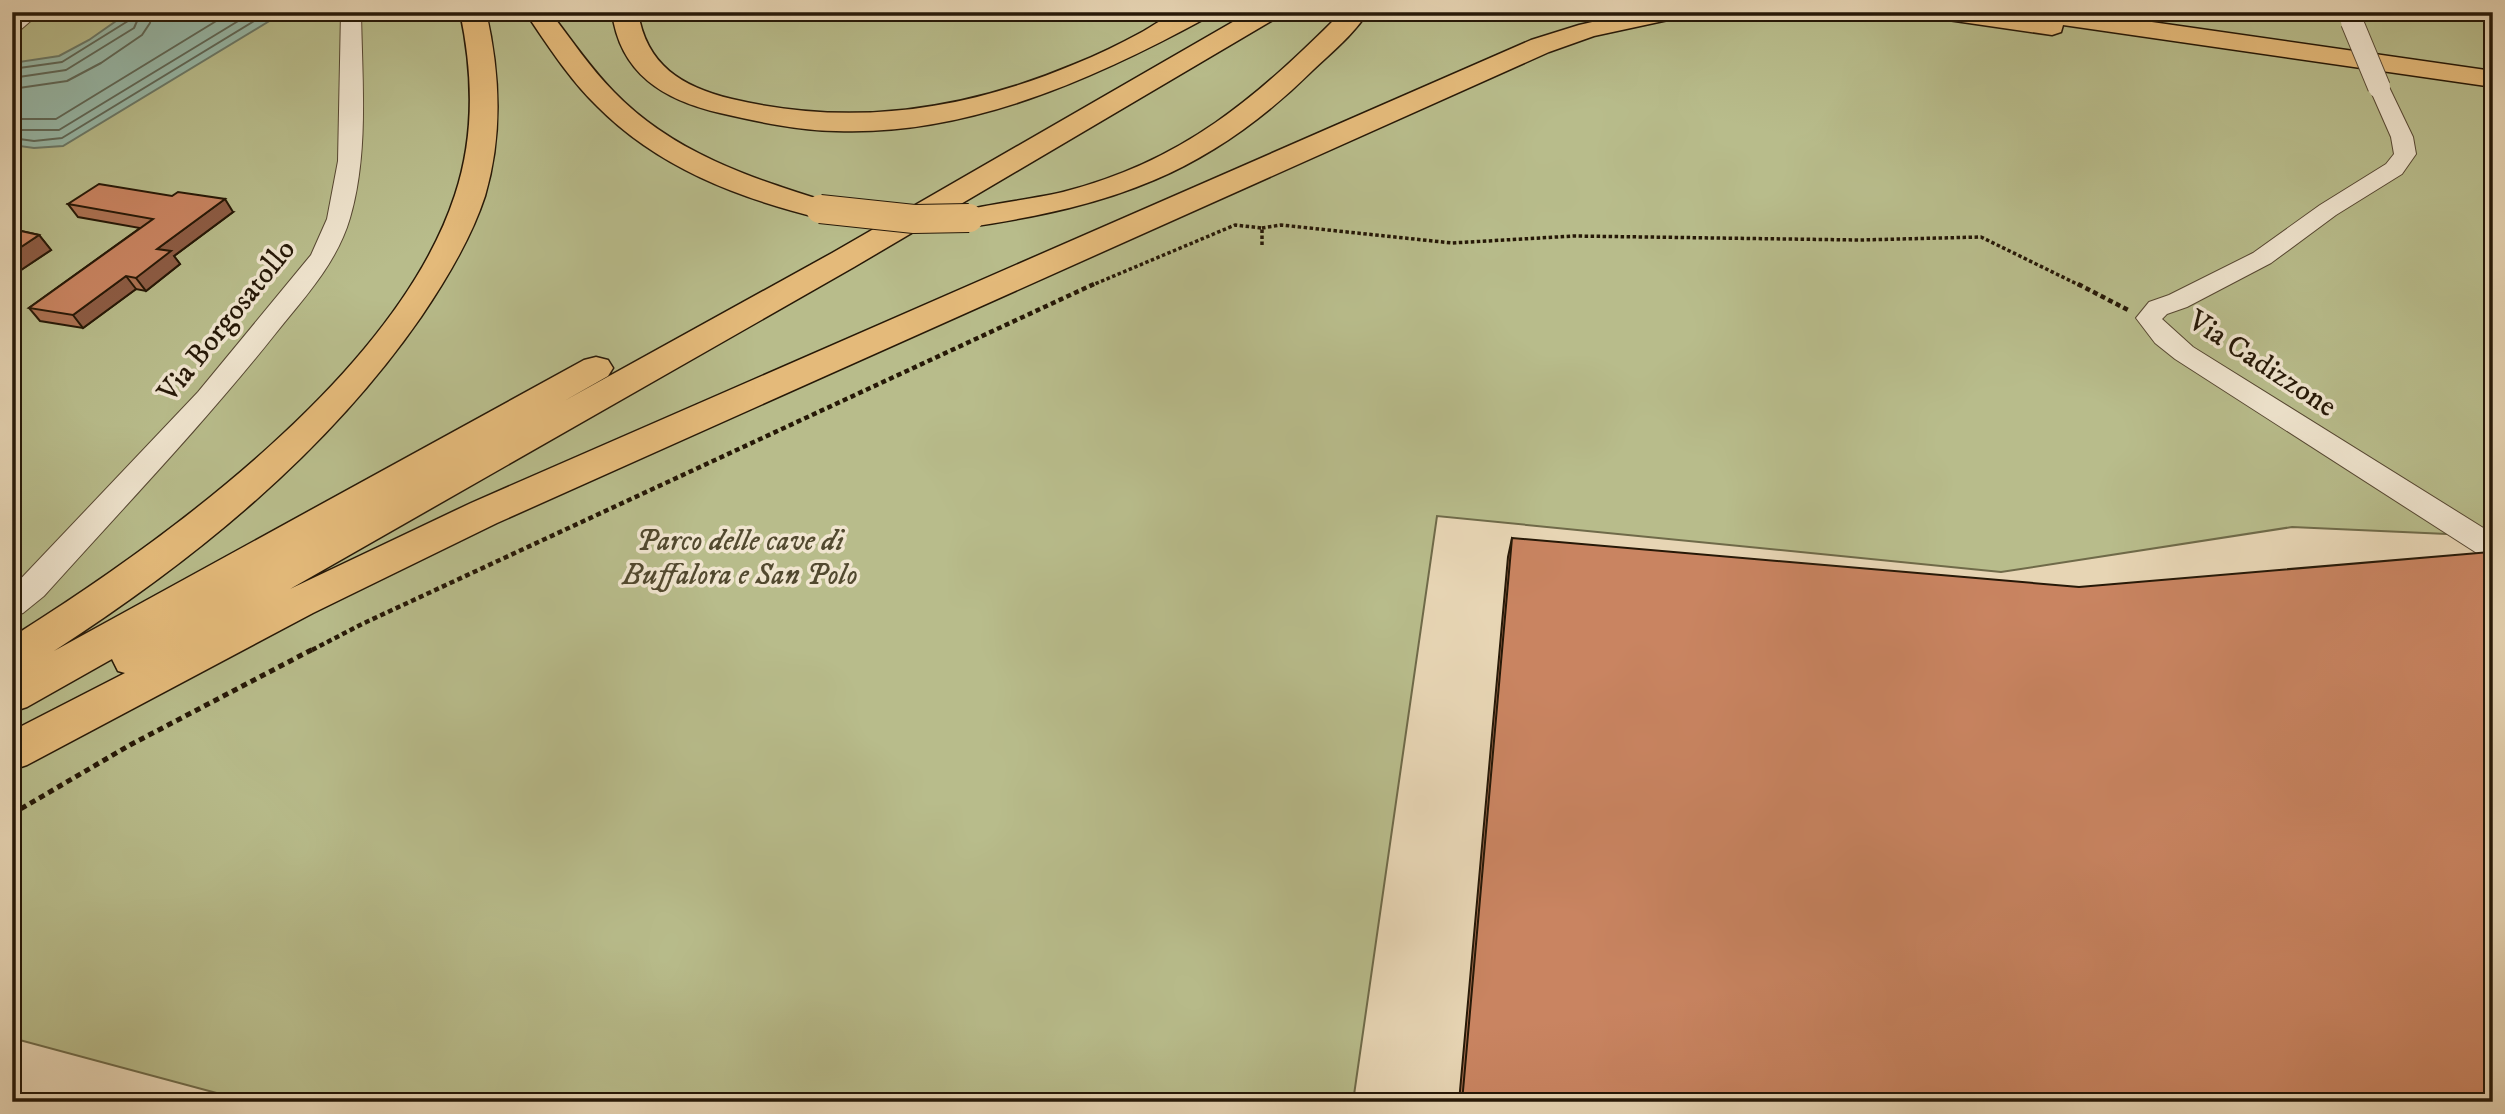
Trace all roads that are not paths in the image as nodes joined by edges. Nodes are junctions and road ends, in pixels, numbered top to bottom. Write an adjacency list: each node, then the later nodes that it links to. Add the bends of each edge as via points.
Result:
1 (31, 12): 16 (street)
2 (351, 12): 21 (street, Via Borgosatollo, via 348,170 330,243 214,394)
3 (473, 12): 22 (highway, via 482,44 486,94 474,176 461,219 398,327 354,381 255,480 152,562)
4 (537, 12): 9 (highway, bridge, via 605,99 675,156 720,178 820,209 914,219 969,218 1070,200 1115,187 1186,154 1229,129 1289,80)
5 (625, 12): 6 (highway, via 632,48 647,67 696,98 768,118 866,124 916,120 1020,95 1080,74)
6 (1199, 12)
7 (1237, 12): 23 (highway)
8 (1269, 12): 24 (highway, via 843,260)
9 (1356, 12)
10 (1673, 12): 25 (highway, via 1600,27 1540,46 484,513 299,602)
11 (1948, 12): 17 (highway, via 2110,35)
12 (2027, 12): 17 (highway)
13 (2151, 12): 17 (highway)
14 (2183, 12): 17 (highway)
15 (2351, 17): 20 (street, Via Cadizzone, bridge, via 2405,154 2394,169 2262,258 2158,308 2149,318 2166,340)
16 (12, 27)
17 (2264, 37): 18 (highway); 19 (highway)
18 (2493, 60)
19 (2493, 79)
20 (2493, 549)
21 (12, 605)
22 (12, 658)
23 (12, 695)
24 (12, 728)
25 (12, 752)

